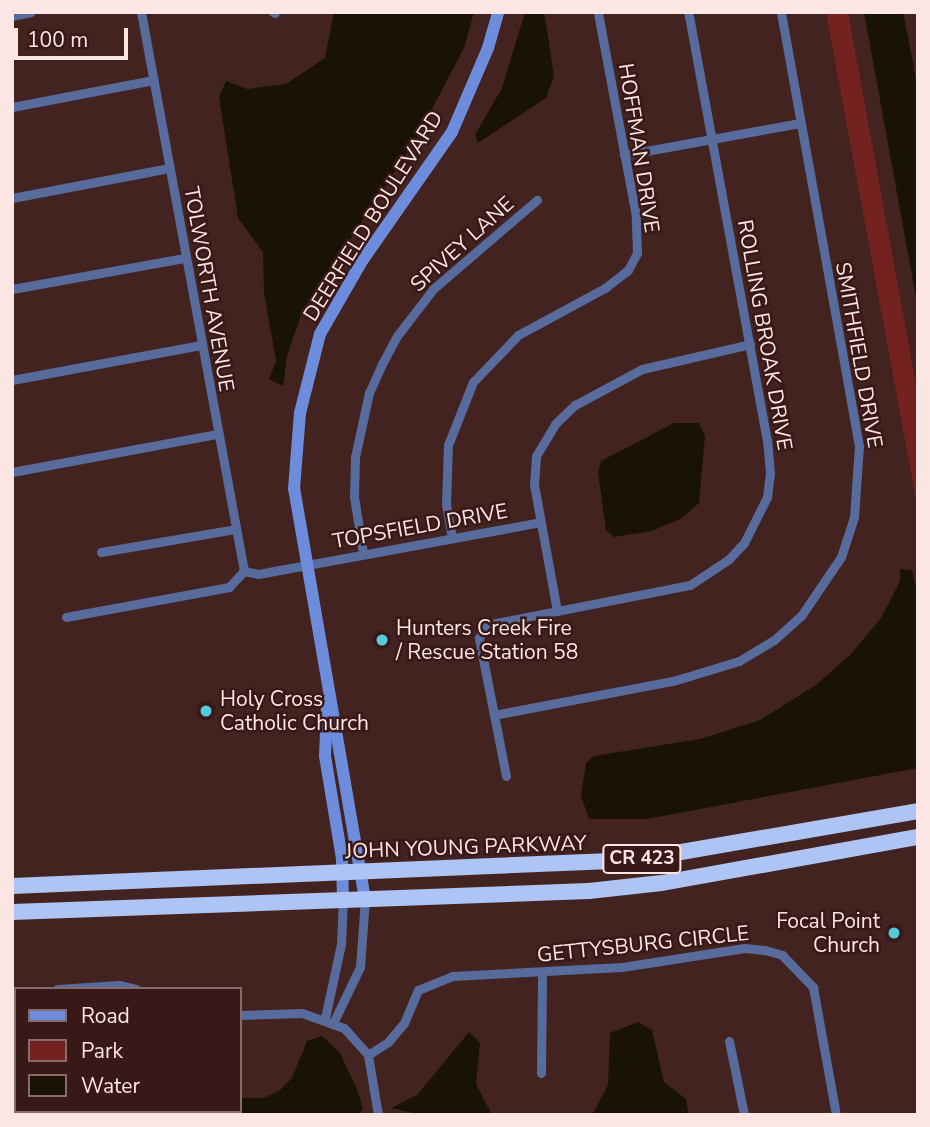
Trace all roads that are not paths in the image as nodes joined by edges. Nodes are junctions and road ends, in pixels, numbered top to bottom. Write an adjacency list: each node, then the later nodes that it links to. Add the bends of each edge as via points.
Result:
1 (31, 12): 7 (street)
2 (141, 12): 8 (street, TOLWORTH AVENUE)
3 (498, 12): 28 (street, DEERFIELD BOULEVARD, via 488,48 452,132 362,261 320,334 300,413 294,489)
4 (598, 12): 12 (street, HOFFMAN DRIVE)
5 (688, 12): 11 (street, ROLLING BROAK DRIVE)
6 (781, 12): 10 (street, SMITHFIELD DRIVE)
7 (12, 16)
8 (153, 80): 9 (street); 13 (street, TOLWORTH AVENUE)
9 (12, 107)
10 (800, 123): 11 (street); 33 (street, SMITHFIELD DRIVE, via 859,446 856,505 841,557 801,616 774,640 739,661 673,681)
11 (712, 139): 12 (street); 18 (street, ROLLING BROAK DRIVE)
12 (624, 155): 25 (street, HOFFMAN DRIVE, via 638,235 636,253 628,270 605,288 518,335 473,382 452,427 446,458)
13 (169, 169): 14 (street); 16 (street, TOLWORTH AVENUE)
14 (12, 198)
15 (537, 200): 27 (street, SPIVEY LANE, via 433,289 382,364 369,393 355,457 354,497)
16 (185, 258): 17 (street); 19 (street, TOLWORTH AVENUE)
17 (12, 289)
18 (750, 344): 23 (street, via 657,363 575,405 555,424 536,456 534,485); 30 (street, ROLLING BROAK DRIVE, via 771,473 760,517 744,543 690,585)
19 (201, 345): 20 (street); 21 (street, TOLWORTH AVENUE)
20 (12, 380)
21 (218, 434): 22 (street); 24 (street, TOLWORTH AVENUE)
22 (12, 472)
23 (540, 522): 25 (street, TOPSFIELD DRIVE); 30 (street)
24 (235, 529): 26 (street); 29 (street, TOLWORTH AVENUE)
25 (452, 537): 27 (street, TOPSFIELD DRIVE)
26 (101, 552)
27 (363, 553): 28 (street, TOPSFIELD DRIVE)
28 (305, 565): 29 (street, TOPSFIELD DRIVE); 32 (street, DEERFIELD BOULEVARD)
29 (244, 571): 31 (street, via 229,587)
30 (557, 611): 33 (street, ROLLING BROAK DRIVE, via 486,625 479,638)
31 (66, 617)
32 (329, 693): 37 (street, DEERFIELD BOULEVARD); 38 (street, DEERFIELD BOULEVARD, via 325,756)
33 (494, 715): 34 (street)
34 (506, 776)
35 (918, 810): 37 (highway, JOHN YOUNG PARKWAY / CR 423, via 635,860)
36 (918, 837): 41 (highway, CR 423, via 638,886)
37 (363, 872): 38 (highway, JOHN YOUNG PARKWAY / CR 423); 41 (street, DEERFIELD BOULEVARD)
38 (343, 873): 39 (highway, JOHN YOUNG PARKWAY / CR 423); 40 (street, DEERFIELD BOULEVARD)
39 (12, 886)
40 (343, 899): 41 (highway, CR 423); 42 (highway, CR 423); 44 (street)
41 (365, 899): 45 (street, via 360,967)
42 (12, 912)
43 (542, 974): 51 (street, GETTYSBURG CIRCLE, via 452,976 431,983 418,990 404,1023 388,1042); 52 (street); 55 (street, GETTYSBURG CIRCLE, via 643,965 746,948 782,955 813,987)
44 (335, 979): 45 (street); 49 (street)
45 (354, 983): 49 (street)
46 (86, 987): 47 (street)
47 (128, 987)
48 (242, 1015): 49 (street, via 302,1013)
49 (329, 1020): 51 (street)
50 (729, 1041): 54 (street)
51 (368, 1055): 53 (street)
52 (541, 1073)
53 (378, 1115)
54 (744, 1115)
55 (836, 1115)

